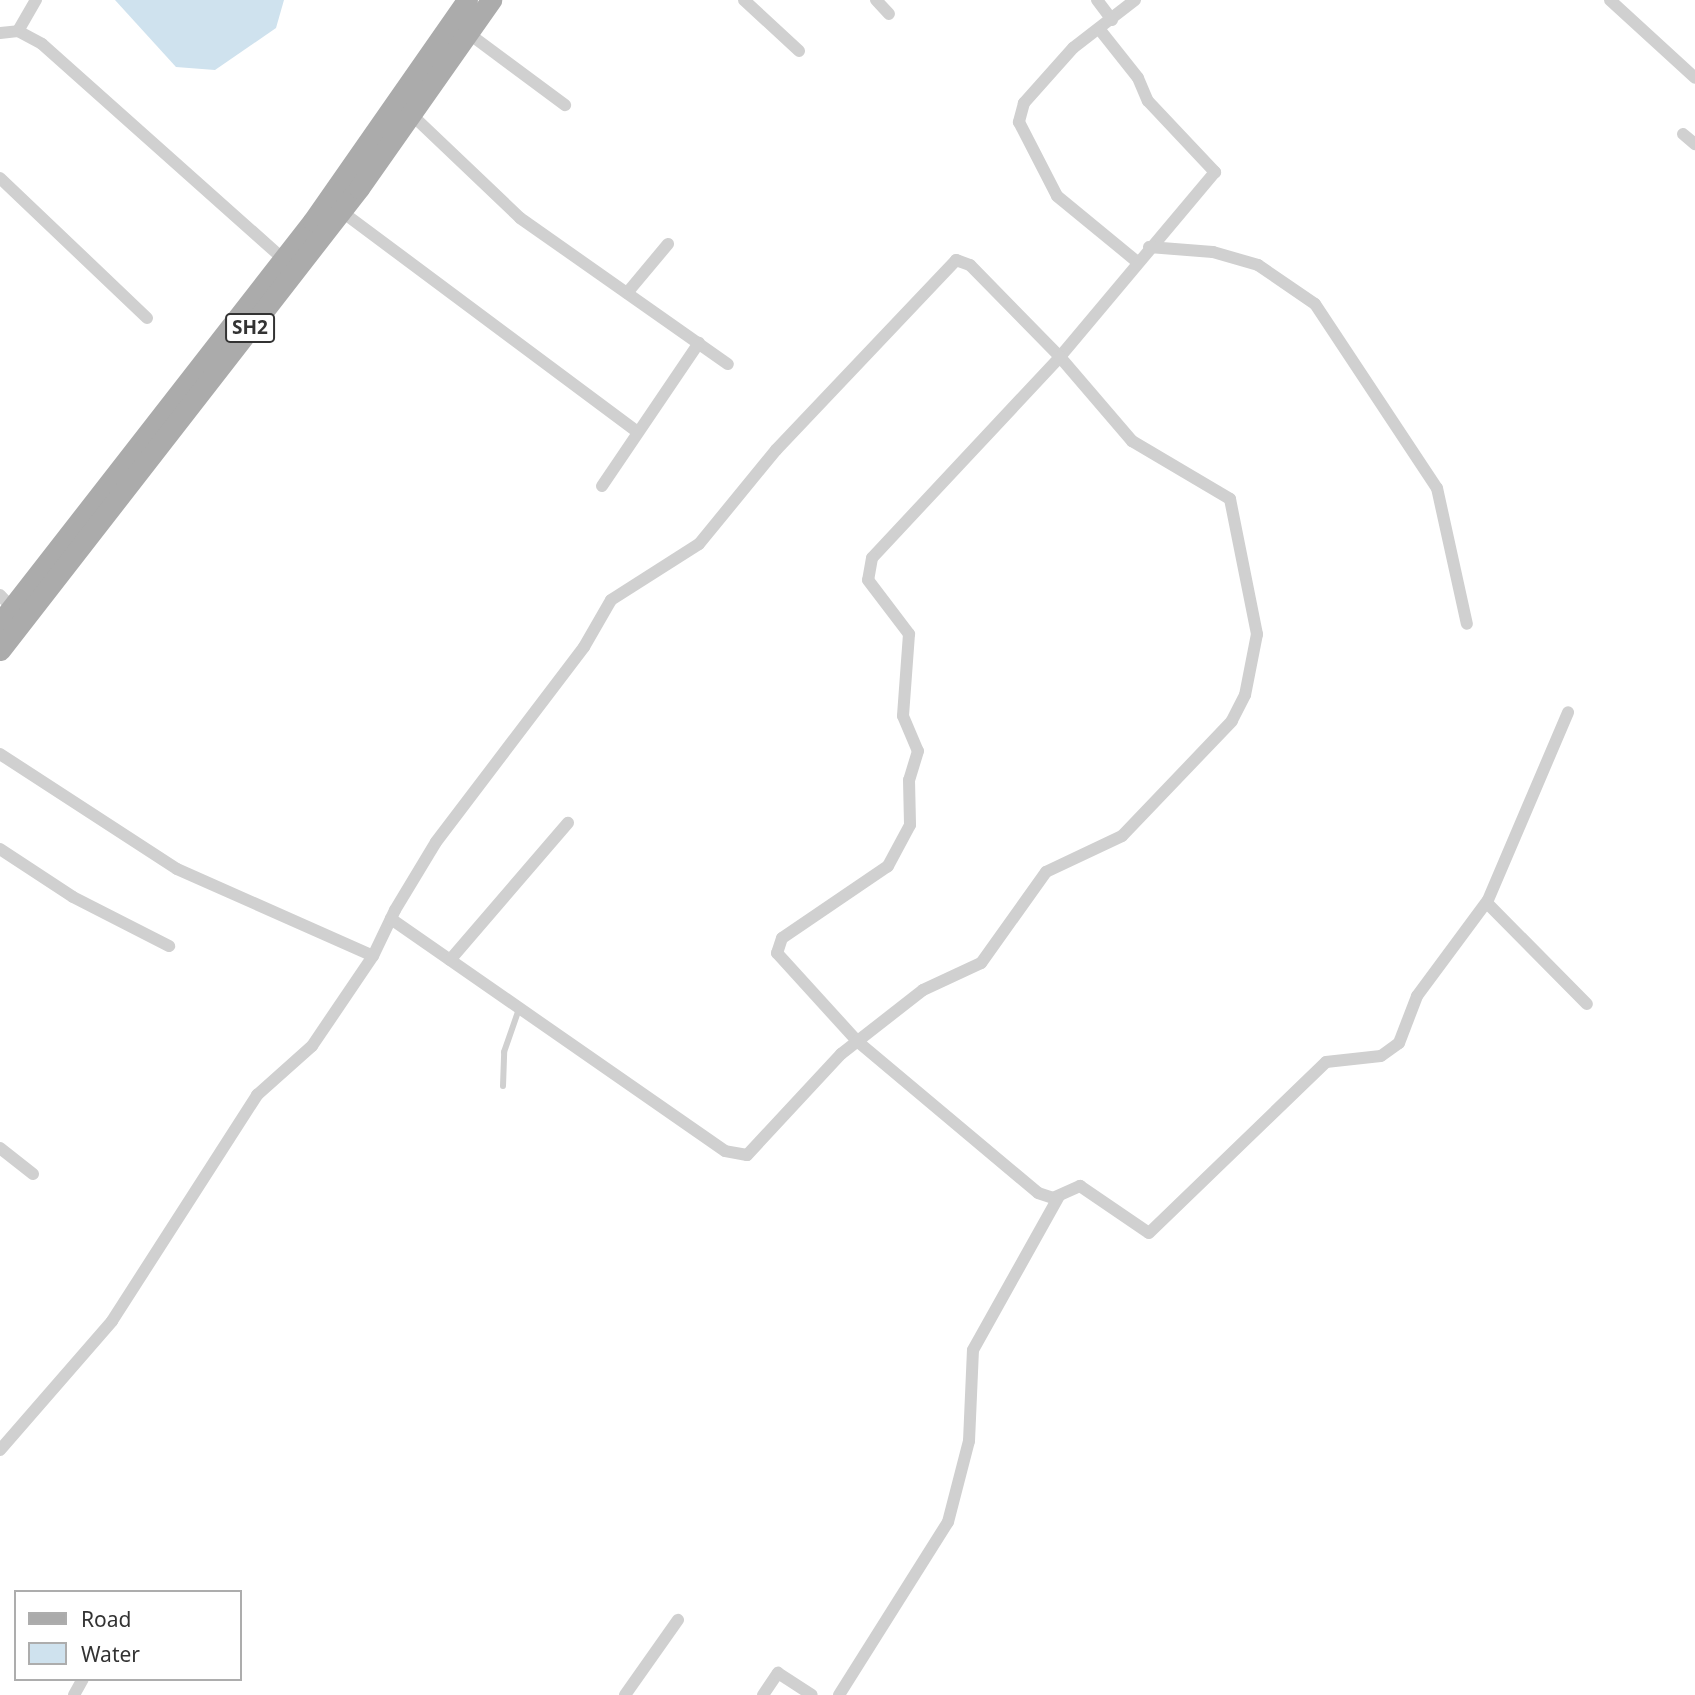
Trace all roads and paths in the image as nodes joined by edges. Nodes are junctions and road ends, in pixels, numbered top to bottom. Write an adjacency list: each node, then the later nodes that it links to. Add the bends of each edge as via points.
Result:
1 (37, 0): 12 (street)
2 (467, 0): 25 (main road, SH2)
3 (491, 0): 14 (main road, SH2)
4 (744, 0): 15 (street)
5 (876, 0): 9 (street)
6 (1097, 0): 10 (street)
7 (1135, 0): 10 (street)
8 (1610, 0): 16 (street)
9 (889, 14)
10 (1112, 20): 11 (street)
11 (1100, 30): 24 (street, via 1137,76 1148,101 1215,168); 26 (street, via 1061,61 1024,103 1019,122 1057,196)
12 (18, 31): 13 (street); 25 (street, via 42,44)
13 (0, 33)
14 (468, 33): 17 (street); 18 (main road, SH2)
15 (799, 51)
16 (1695, 78)
17 (565, 105)
18 (412, 115): 22 (main road, SH2); 27 (street, via 520,218)
19 (1683, 134): 20 (street)
20 (1695, 144)
21 (0, 178): 28 (street)
22 (341, 211): 32 (street); 36 (main road, SH2)
23 (668, 244): 27 (street)
24 (1149, 247): 26 (street); 35 (street, via 1213,252 1258,265 1315,304 1437,488)
25 (283, 259): 34 (main road, SH2)
26 (1136, 261): 30 (street)
27 (627, 293): 29 (street)
28 (147, 318)
29 (699, 343): 31 (street); 32 (street)
30 (1060, 357): 42 (street, via 970,265 950,264 776,450 699,544 611,600 584,647 436,842); 48 (street, via 867,568 873,589 909,634 903,716 918,749 909,780 910,825 888,866 776,948); 48 (street, via 1132,441 1230,499 1257,634 1245,695 1232,721 1122,836 1046,872 981,963 923,990)
31 (729, 364)
32 (636, 431): 33 (street)
33 (602, 486)
34 (4, 608)
35 (1467, 624)
36 (0, 650)
37 (1568, 712): 41 (street)
38 (0, 754): 44 (street, via 177,869)
39 (568, 822): 45 (street)
40 (0, 849): 43 (street, via 73,897)
41 (1487, 903): 46 (street); 52 (street, via 1418,996 1395,1048 1326,1062 1154,1230 1140,1232 1080,1186)
42 (391, 919): 44 (street); 45 (street)
43 (169, 946)
44 (373, 956): 53 (street, via 312,1046 257,1095 111,1321)
45 (450, 960): 47 (street)
46 (1587, 1004)
47 (519, 1009): 48 (street, via 740,1157); 49 (lane, via 504,1052)
48 (857, 1041): 52 (street, via 1038,1193)
49 (503, 1086)
50 (0, 1148): 51 (street)
51 (33, 1174)
52 (1059, 1196): 58 (street, via 973,1350 969,1441 948,1522)
53 (0, 1450)
54 (678, 1620): 55 (street)
55 (625, 1695)
56 (763, 1695): 57 (street, via 778,1672)
57 (812, 1695)
58 (839, 1695)

